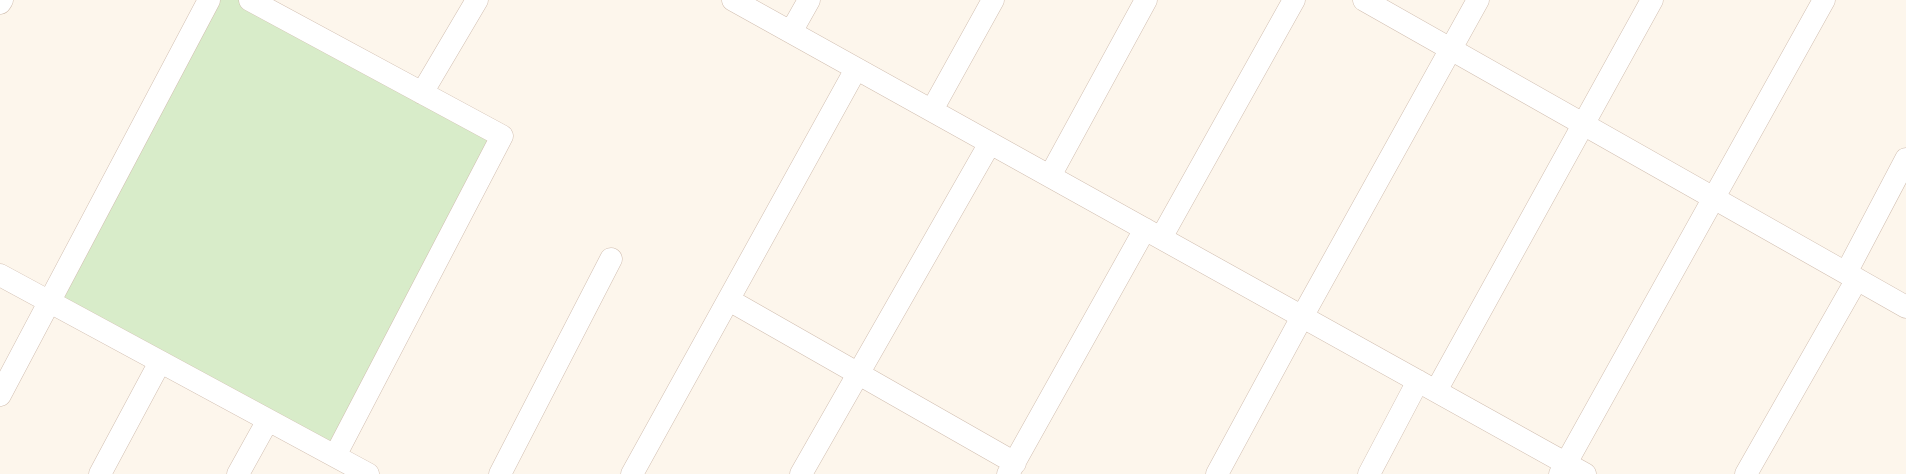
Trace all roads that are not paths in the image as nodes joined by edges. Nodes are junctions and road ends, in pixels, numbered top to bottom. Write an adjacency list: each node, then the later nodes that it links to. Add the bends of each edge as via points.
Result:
1 (2, 0): 14 (street)
2 (209, 0): 30 (street)
3 (250, 0): 18 (street)
4 (477, 0): 18 (street)
5 (733, 0): 15 (street)
6 (809, 0): 15 (street)
7 (992, 0): 19 (street)
8 (1146, 0): 23 (street)
9 (1294, 0): 25 (street)
10 (1364, 0): 16 (street)
11 (1478, 0): 16 (street)
12 (1652, 0): 20 (street)
13 (1824, 0): 24 (street)
14 (0, 3)
15 (791, 32): 17 (street)
16 (1451, 49): 20 (street); 32 (street)
17 (856, 69): 19 (street); 29 (street)
18 (422, 93): 38 (street, via 502,136)
19 (932, 110): 21 (street)
20 (1583, 124): 24 (street); 35 (street)
21 (990, 143): 23 (street); 34 (street)
22 (1906, 159): 28 (street)
23 (1050, 176): 25 (street)
24 (1714, 198): 28 (street); 40 (street)
25 (1153, 234): 32 (street); 39 (street)
26 (611, 259): 44 (street)
27 (0, 275): 30 (street)
28 (1851, 276): 31 (street); 50 (street)
29 (728, 300): 34 (street); 45 (street)
30 (50, 302): 33 (street); 36 (street)
31 (1906, 307)
32 (1302, 317): 35 (street); 47 (street)
33 (160, 362): 37 (street); 41 (street)
34 (859, 375): 39 (street); 46 (street)
35 (1427, 386): 40 (street); 48 (street)
36 (0, 395)
37 (268, 420): 38 (street); 42 (street)
38 (335, 456): 43 (street)
39 (1011, 468)
40 (1563, 469): 49 (street)
41 (100, 474)
42 (238, 474)
43 (368, 474)
44 (500, 474)
45 (632, 474)
46 (801, 474)
47 (1217, 474)
48 (1368, 474)
49 (1585, 474)
50 (1746, 474)

